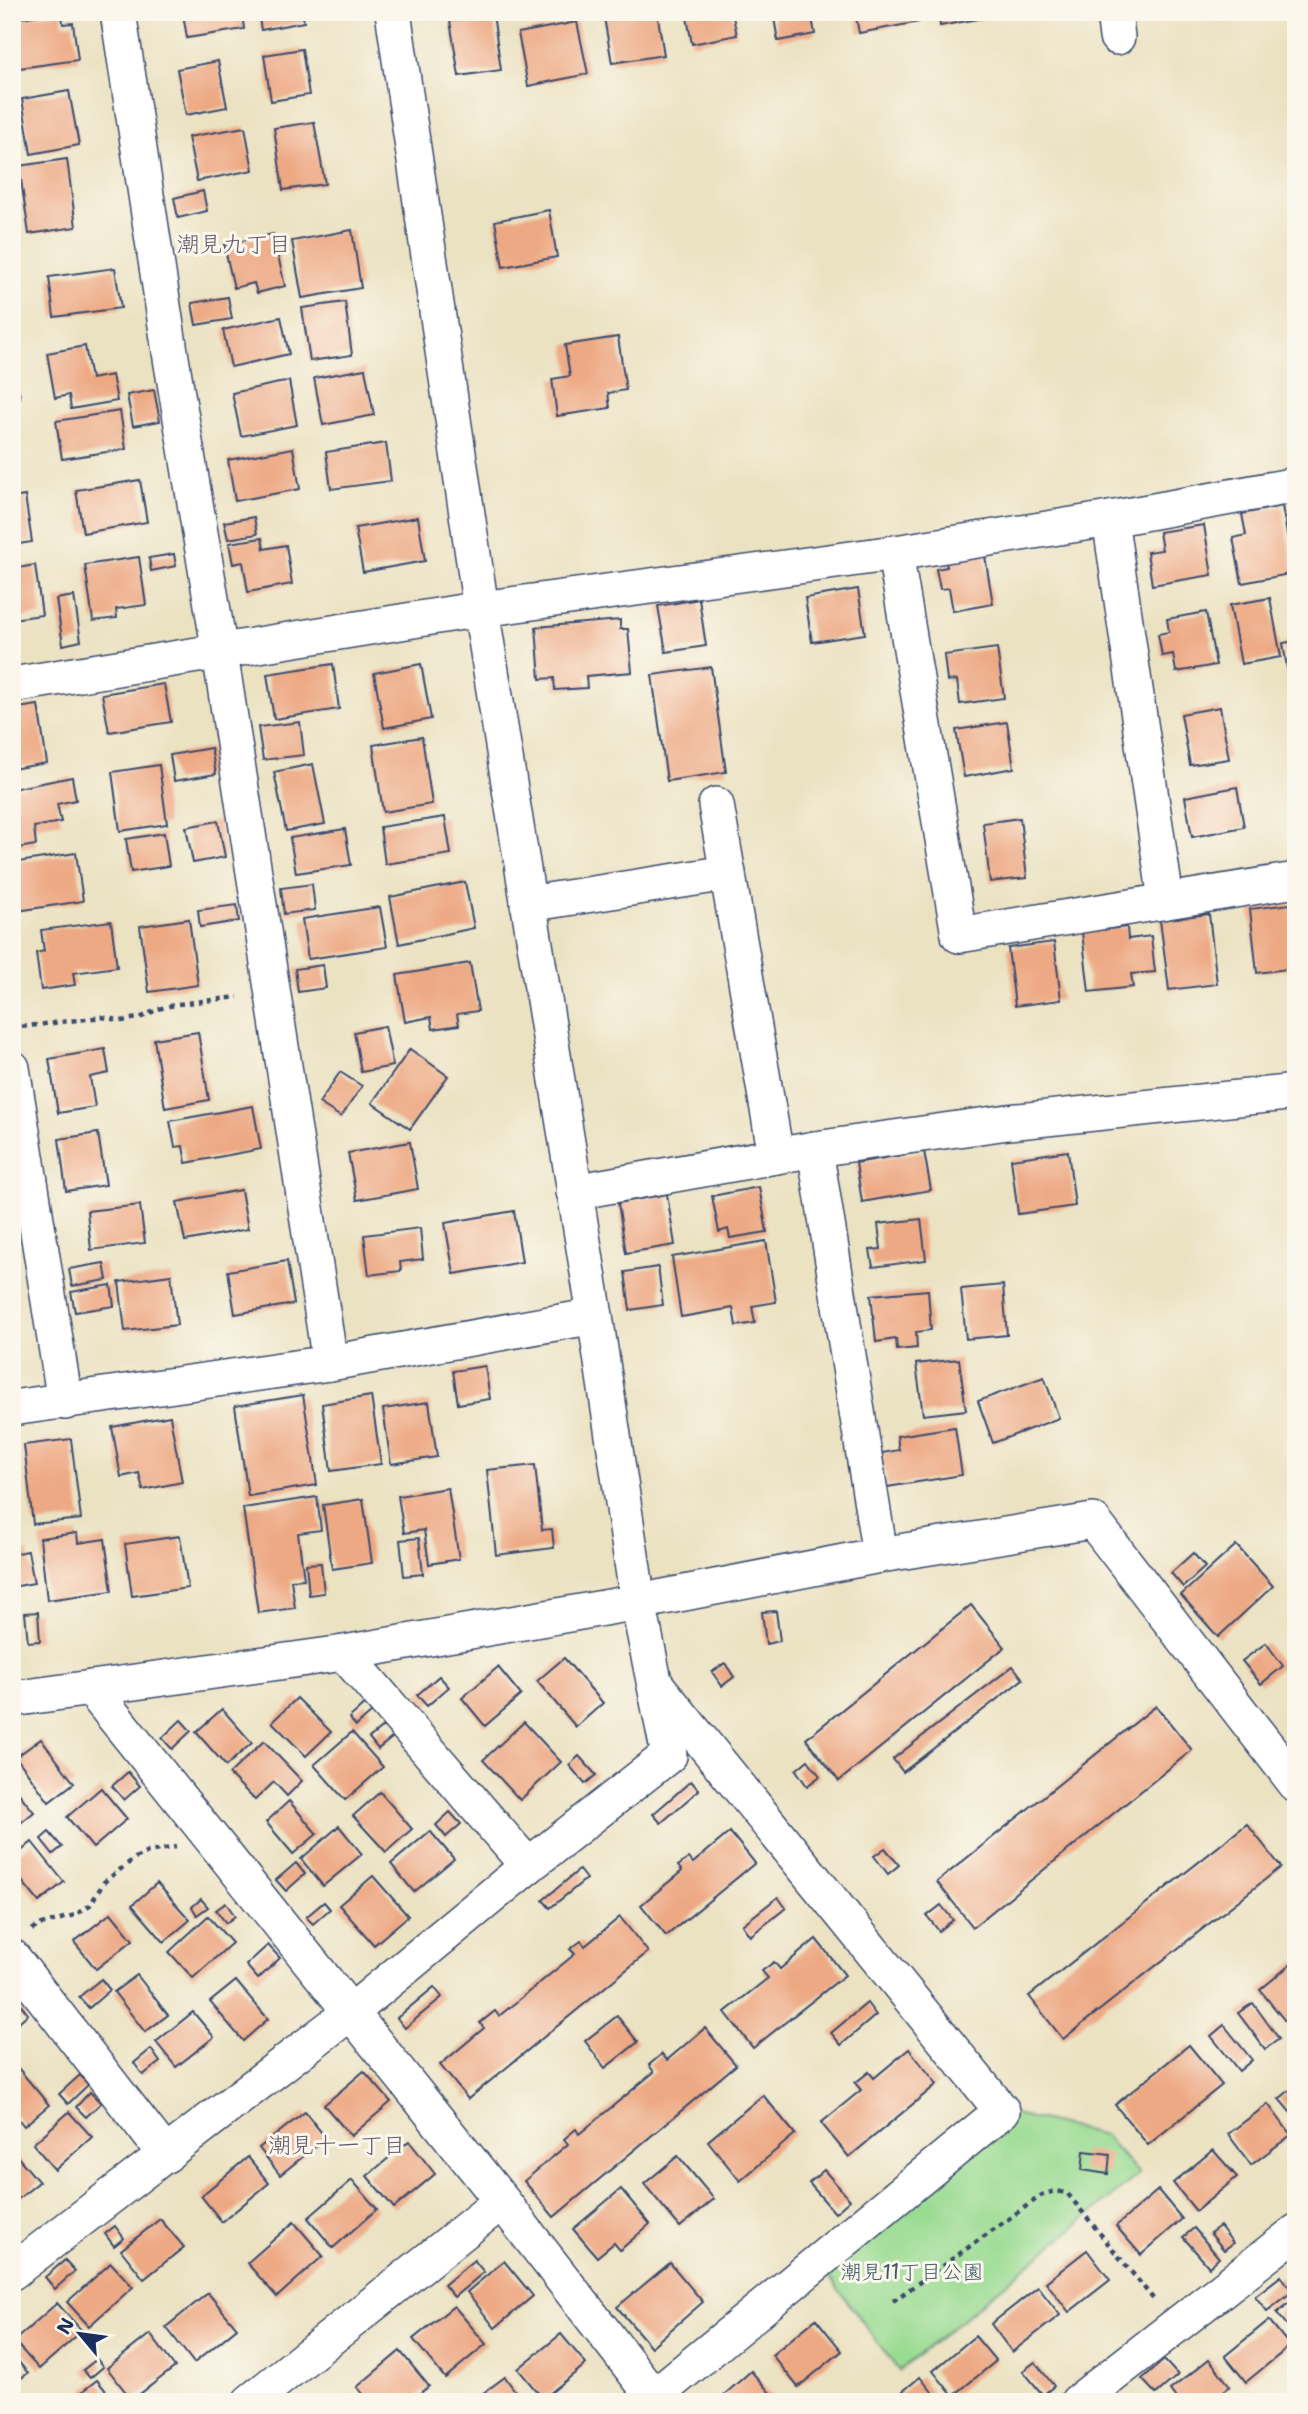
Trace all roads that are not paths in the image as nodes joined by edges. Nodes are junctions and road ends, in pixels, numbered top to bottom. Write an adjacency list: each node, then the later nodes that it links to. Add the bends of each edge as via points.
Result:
1 (118, 12): 7 (street)
2 (399, 13): 6 (street)
3 (1296, 485): 4 (street)
4 (1110, 519): 5 (street); 12 (street)
5 (895, 552): 6 (street); 12 (street, via 959,935)
6 (481, 609): 7 (street); 13 (street)
7 (220, 653): 8 (street); 20 (street)
8 (12, 685)
9 (716, 804): 10 (street)
10 (727, 873): 13 (street); 17 (street)
11 (1296, 880): 12 (street)
12 (1166, 900)
13 (528, 904): 18 (street)
14 (12, 1068): 21 (street)
15 (1296, 1092): 16 (street, via 1008,1122)
16 (815, 1149): 17 (street); 23 (street)
17 (776, 1156): 18 (street)
18 (574, 1192): 19 (street)
19 (595, 1316): 20 (street); 24 (street)
20 (330, 1363): 21 (street)
21 (65, 1402): 22 (street)
22 (12, 1408)
23 (880, 1555): 24 (street); 29 (street, via 1093,1521)
24 (638, 1602): 25 (street); 26 (street)
25 (344, 1653): 27 (street); 30 (street)
26 (655, 1683): 30 (street, via 668,1755); 37 (street, via 1002,2111)
27 (91, 1688): 28 (street); 32 (street)
28 (12, 1699)
29 (1296, 1784)
30 (528, 1866): 32 (street)
31 (21, 1944): 33 (street)
32 (351, 2011): 33 (street); 34 (street)
33 (166, 2155): 36 (street)
34 (502, 2201): 37 (street); 38 (street)
35 (1296, 2232): 39 (street)
36 (12, 2272)
37 (653, 2400)
38 (250, 2402)
39 (1078, 2402)

